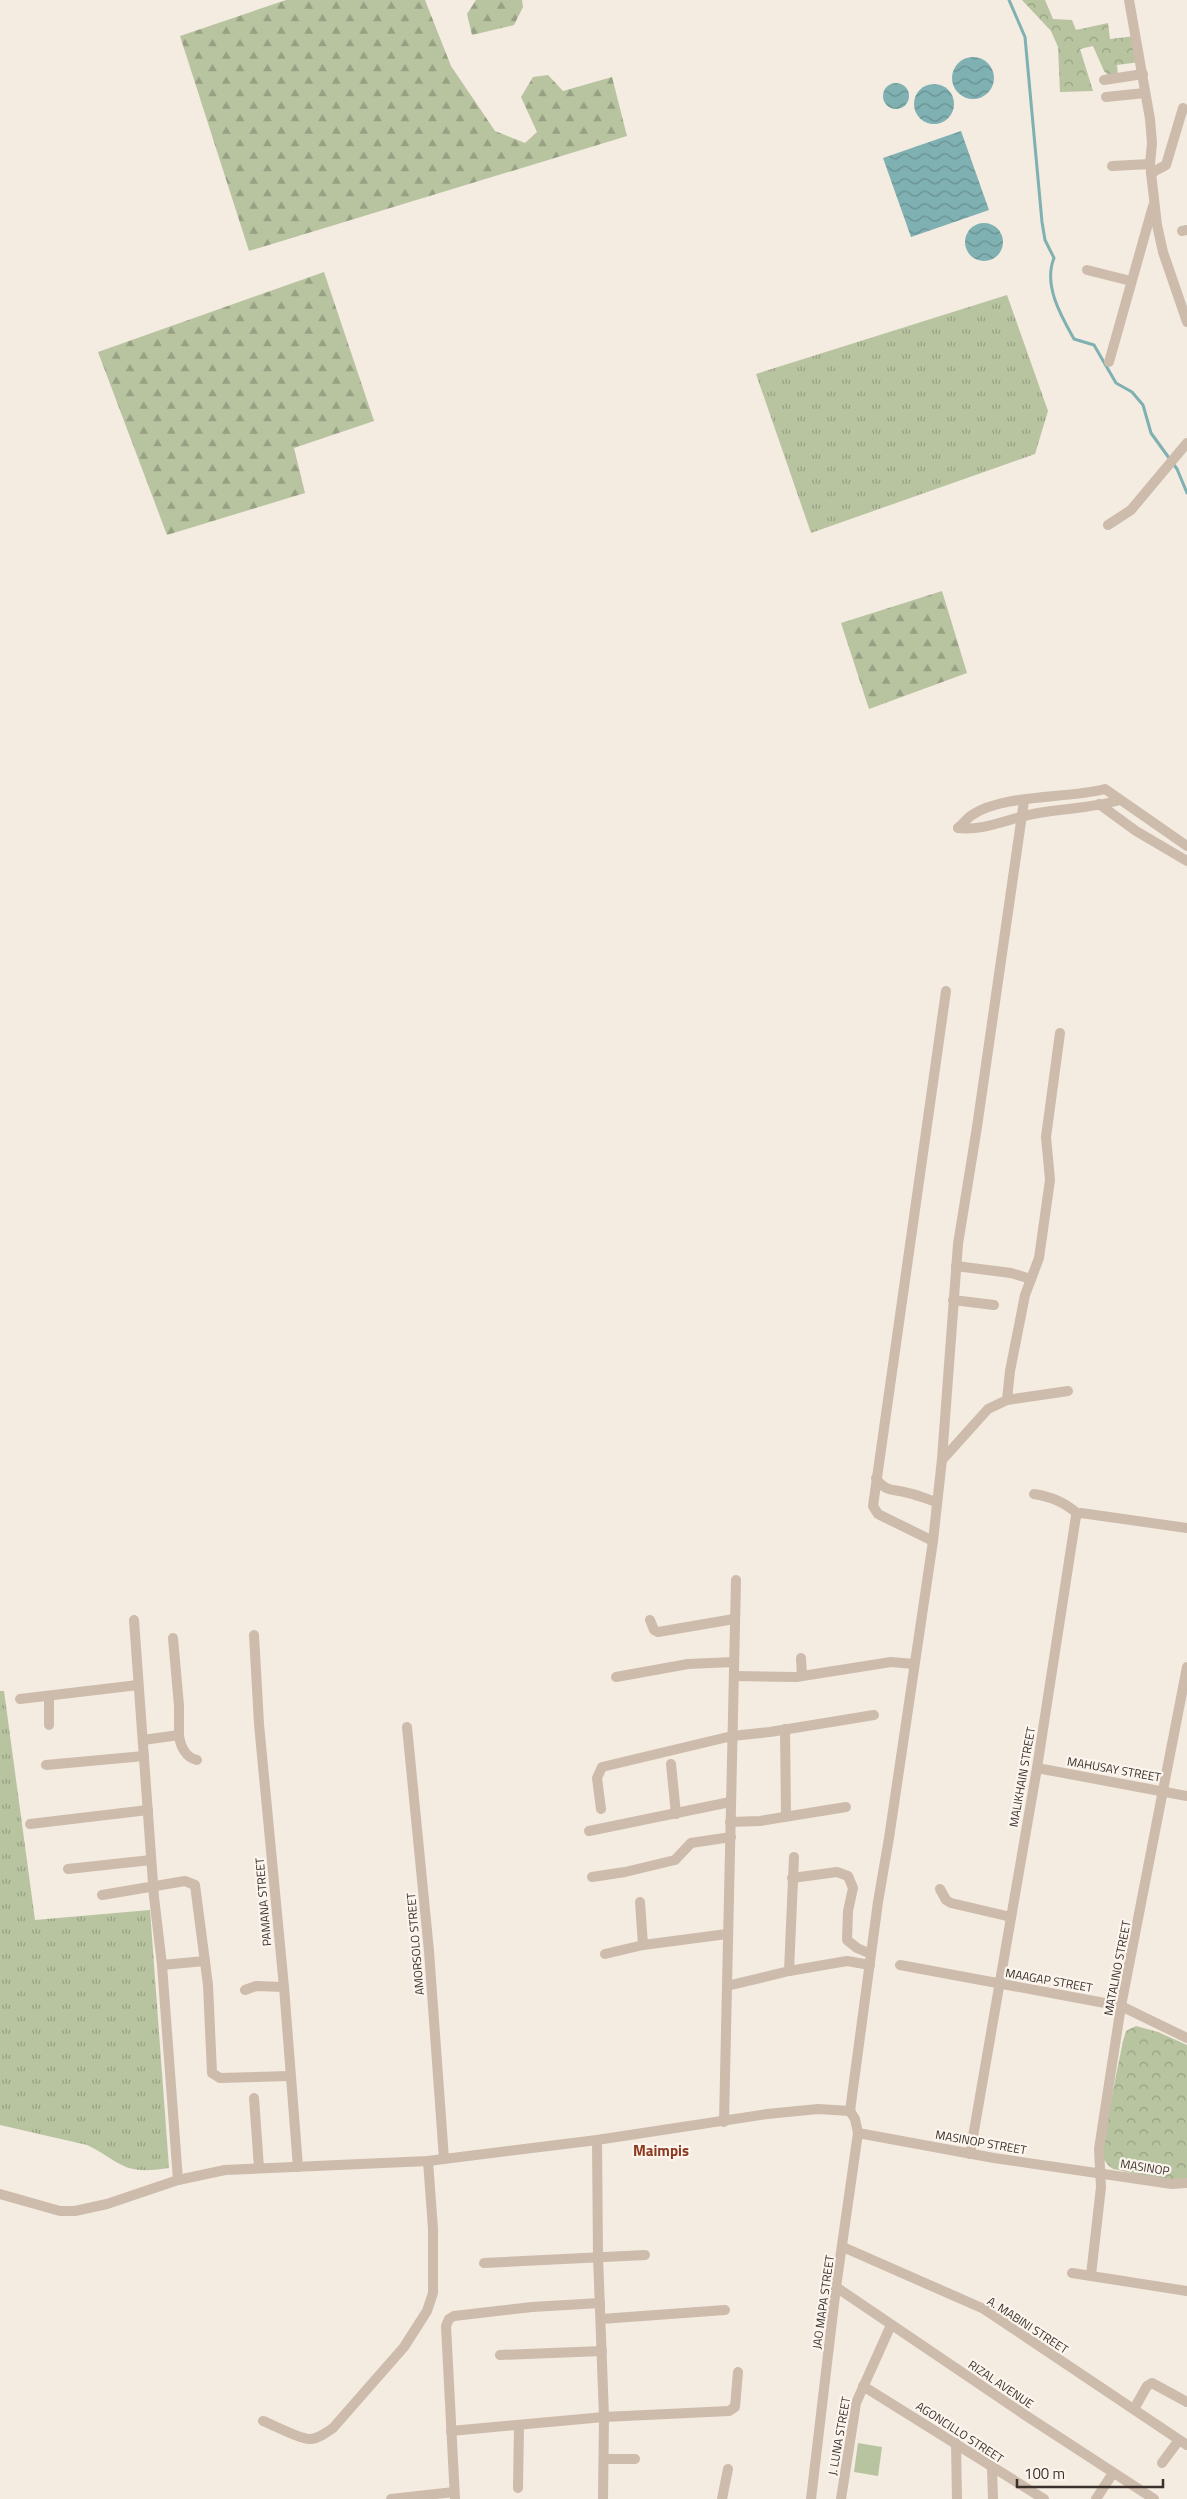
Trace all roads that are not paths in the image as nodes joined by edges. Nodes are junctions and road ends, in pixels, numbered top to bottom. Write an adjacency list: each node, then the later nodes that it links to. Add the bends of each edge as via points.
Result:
1 (1129, 0): 2 (street)
2 (1143, 74): 3 (street); 4 (street)
3 (1104, 80)
4 (1145, 93): 5 (street); 8 (street, via 1152,143)
5 (1106, 98)
6 (1183, 108): 8 (street, via 1166,166)
7 (1112, 166): 8 (street)
8 (1151, 169): 9 (street)
9 (1154, 203): 11 (street); 12 (street, via 1163,252)
10 (1087, 270): 11 (street)
11 (1131, 281): 13 (street)
12 (1187, 322)
13 (1109, 362)
14 (1187, 443): 15 (street, via 1131,510)
15 (1108, 525)
16 (1086, 794): 17 (street, via 1105,789); 18 (street); 19 (street)
17 (1120, 800): 19 (street); 21 (street)
18 (1024, 801): 20 (street); 20 (street, via 1008,802 973,814 958,828 974,830)
19 (1102, 806): 20 (street); 22 (street, via 1136,831)
20 (1021, 817): 25 (street)
21 (1187, 846)
22 (1187, 861)
23 (946, 991): 32 (street)
24 (1060, 1033): 26 (street, via 1046,1136 1050,1180 1039,1258)
25 (956, 1266): 26 (street, via 1011,1273); 27 (street)
26 (1031, 1280): 30 (street, via 1021,1314)
27 (953, 1300): 28 (street); 31 (street)
28 (994, 1305)
29 (1068, 1390): 30 (street)
30 (1007, 1400): 31 (street, via 988,1409)
31 (942, 1459): 34 (street)
32 (876, 1478): 34 (street, via 890,1490); 37 (street, via 873,1506 878,1514)
33 (1034, 1494): 35 (street, via 1068,1504)
34 (936, 1502): 37 (street)
35 (1078, 1514): 36 (street); 65 (street, MALIKHAIN STREET)
36 (1187, 1528)
37 (933, 1541): 46 (street)
38 (736, 1580): 39 (street)
39 (734, 1619): 41 (street, via 658,1632); 45 (street)
40 (134, 1620): 51 (street)
41 (650, 1620)
42 (254, 1635): 99 (street, PAMANA STREET, via 259,1724)
43 (173, 1638): 58 (street)
44 (801, 1658): 49 (street)
45 (734, 1662): 48 (street); 50 (street, via 688,1664)
46 (914, 1664): 49 (street, via 891,1662); 91 (street)
47 (1187, 1667): 66 (street, MATALINO STREET)
48 (734, 1676): 49 (street); 59 (street)
49 (802, 1676)
50 (616, 1677)
51 (138, 1685): 52 (street); 60 (street)
52 (49, 1696): 53 (street); 55 (street)
53 (20, 1699)
54 (874, 1715): 57 (street)
55 (48, 1724)
56 (406, 1727): 110 (street, AMORSOLO STREET, via 429,1951)
57 (785, 1729): 59 (street); 73 (street)
58 (179, 1735): 60 (street); 62 (street, via 188,1756)
59 (732, 1736): 68 (street); 70 (street, via 602,1767 597,1778)
60 (143, 1740): 61 (street)
61 (144, 1756): 64 (street); 71 (street)
62 (197, 1760)
63 (671, 1764): 72 (street)
64 (46, 1766)
65 (1037, 1768): 66 (street, MAHUSAY STREET); 87 (street, MALIKHAIN STREET)
66 (1163, 1790): 67 (street, MAHUSAY STREET); 101 (street, MATALINO STREET)
67 (1187, 1796)
68 (730, 1802): 72 (street); 74 (street)
69 (846, 1807): 73 (street)
70 (601, 1809)
71 (148, 1810): 75 (street); 79 (street)
72 (676, 1814): 76 (street)
73 (786, 1816): 74 (street)
74 (730, 1822): 77 (street)
75 (30, 1824)
76 (590, 1831)
77 (731, 1837): 81 (street, via 691,1843 674,1860); 88 (street)
78 (794, 1857): 82 (street)
79 (151, 1860): 80 (street); 83 (street)
80 (68, 1869)
81 (592, 1877)
82 (792, 1878): 91 (street, via 837,1872 848,1876 853,1888 847,1940); 96 (street)
83 (153, 1888): 85 (street); 92 (street, via 186,1881 195,1885); 93 (street)
84 (940, 1889): 87 (street, via 951,1903)
85 (102, 1895)
86 (640, 1902): 89 (street)
87 (1011, 1917): 97 (street, MALIKHAIN STREET)
88 (727, 1934): 89 (street); 98 (street)
89 (643, 1945): 90 (street)
90 (605, 1954)
91 (871, 1954): 94 (street)
92 (205, 1961): 93 (street); 103 (street, via 212,2073 215,2077)
93 (162, 1965): 115 (street)
94 (870, 1965): 96 (street, via 847,1961); 105 (street)
95 (900, 1965): 97 (street, MAAGAP STREET)
96 (789, 1971): 98 (street)
97 (999, 1984): 101 (street, MAAGAP STREET); 109 (street, MALIKHAIN STREET)
98 (727, 1986): 106 (street)
99 (284, 1988): 100 (street, via 261,1986); 103 (street, PAMANA STREET)
100 (245, 1990)
101 (1121, 2006): 102 (street, MAAGAP STREET); 114 (street, MATALINO STREET, via 1099,2149)
102 (1187, 2038)
103 (290, 2076): 113 (street, PAMANA STREET)
104 (254, 2098): 112 (street)
105 (850, 2111): 106 (street, via 818,2109); 107 (street, JAO MAPA STREET, via 856,2119)
106 (724, 2122): 108 (street)
107 (858, 2133): 109 (street, MASINOP STREET); 118 (street, JAO MAPA STREET)
108 (597, 2140): 110 (street); 120 (street)
109 (970, 2154): 114 (street, MASINOP STREET)
110 (444, 2160): 111 (street)
111 (428, 2161): 113 (street); 137 (street, via 433,2293 408,2340 388,2368 333,2428 318,2438 309,2440)
112 (259, 2168): 113 (street); 115 (street, via 225,2170)
113 (298, 2168)
114 (1099, 2173): 116 (street, MASINOP, via 1172,2184); 123 (street, MATALINO STREET, via 1101,2187)
115 (178, 2180): 117 (street, via 107,2204 75,2211 60,2211)
116 (1187, 2183)
117 (0, 2194)
118 (843, 2247): 124 (street, JAO MAPA STREET); 135 (street, A. MABINI STREET, via 984,2310)
119 (645, 2255): 120 (street)
120 (598, 2256): 121 (street); 126 (street)
121 (484, 2263)
122 (1072, 2273): 123 (street)
123 (1091, 2275): 125 (street)
124 (836, 2287): 129 (street, RIZAL AVENUE); 154 (street, JAO MAPA STREET)
125 (1187, 2291)
126 (600, 2303): 128 (street); 139 (street, via 451,2317 446,2326)
127 (725, 2310): 128 (street)
128 (600, 2319): 130 (street)
129 (891, 2325): 133 (street, J. LUNA STREET); 147 (street, RIZAL AVENUE)
130 (602, 2351): 131 (street); 136 (street)
131 (500, 2356)
132 (738, 2372): 136 (street, via 735,2407 729,2411)
133 (864, 2386): 141 (street, AGONCILLO STREET); 155 (street, J. LUNA STREET, via 856,2403)
134 (1187, 2402): 135 (street, via 1152,2383)
135 (1134, 2409): 140 (street, A. MABINI STREET)
136 (604, 2417): 138 (street); 142 (street)
137 (263, 2421)
138 (519, 2426): 139 (street); 148 (street)
139 (451, 2432): 149 (street)
140 (1183, 2442): 144 (street)
141 (956, 2443): 145 (street, AGONCILLO STREET); 156 (street)
142 (605, 2459): 143 (street); 152 (street)
143 (635, 2459)
144 (1162, 2463)
145 (992, 2468): 150 (street, AGONCILLO STREET); 157 (street)
146 (728, 2469): 153 (street)
147 (1113, 2473): 159 (street); 160 (street, RIZAL AVENUE)
148 (518, 2488)
149 (455, 2495): 151 (street)
150 (1033, 2496): 158 (street, AGONCILLO STREET)
151 (391, 2499)
152 (603, 2499)
153 (722, 2499)
154 (811, 2499)
155 (841, 2499)
156 (957, 2499)
157 (993, 2499)
158 (1044, 2499)
159 (1096, 2499)
160 (1154, 2499)

